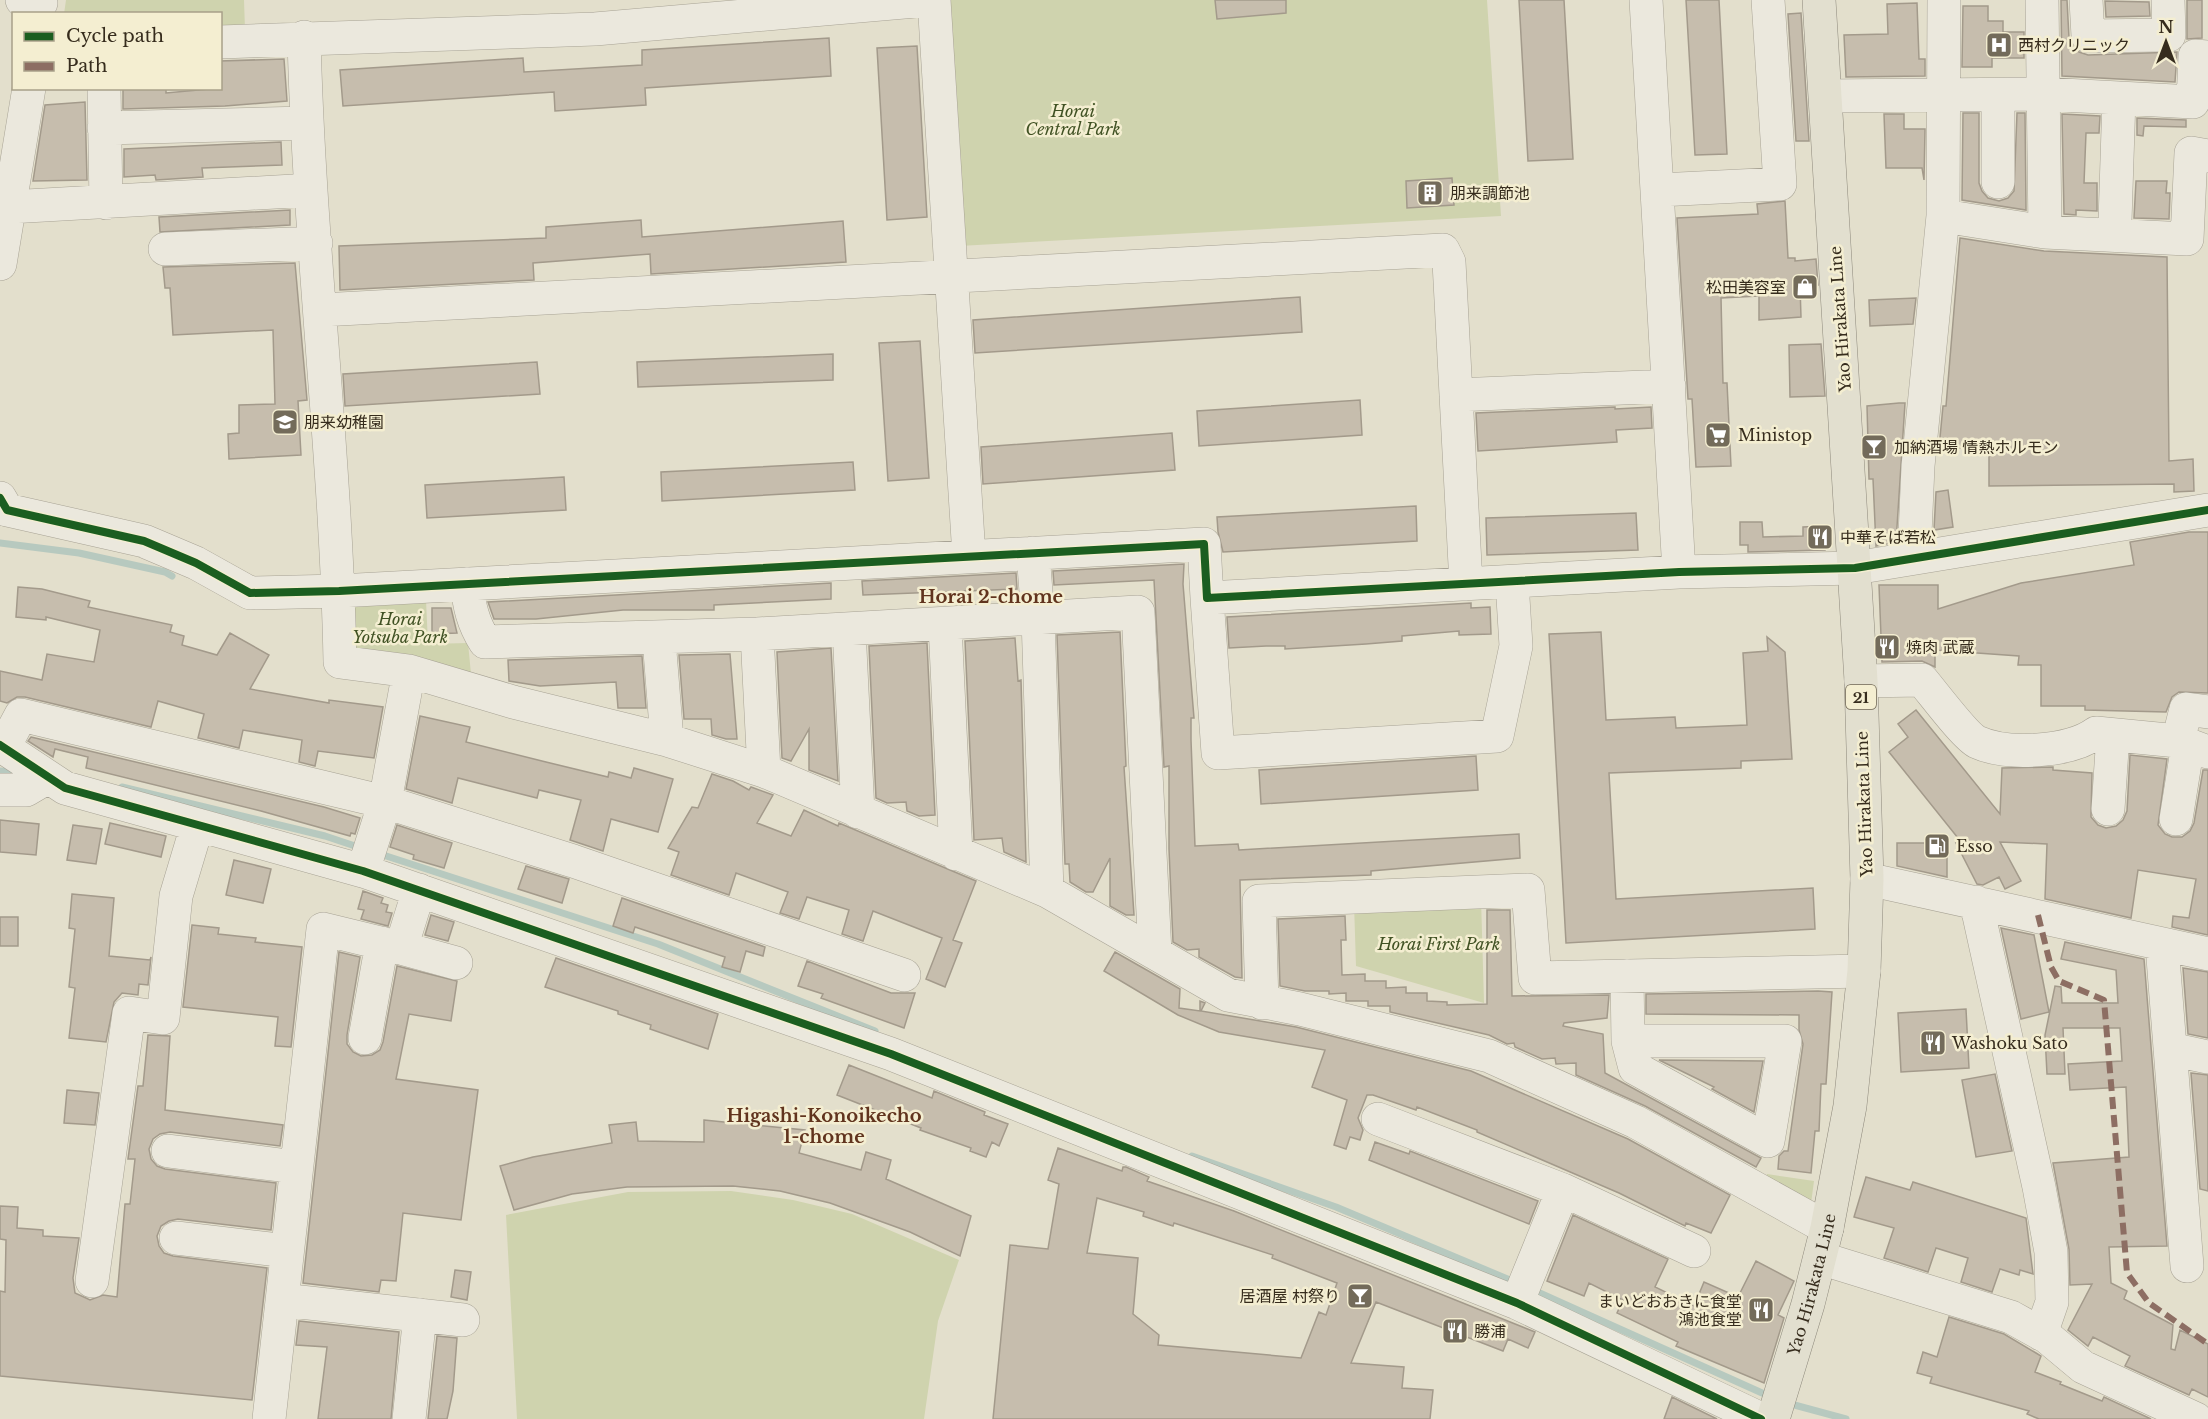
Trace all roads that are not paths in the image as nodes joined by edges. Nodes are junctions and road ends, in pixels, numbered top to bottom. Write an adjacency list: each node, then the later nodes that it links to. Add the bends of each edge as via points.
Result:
1 (927, 0): 10 (street)
2 (934, 0): 35 (street)
3 (1646, 0): 26 (street)
4 (1768, 0): 26 (street, via 1780,184)
5 (1819, 0): 17 (main road, Yao Hirakata Line / 21)
6 (1944, 0): 18 (street)
7 (2042, 0): 15 (street)
8 (2086, 0): 9 (street, via 2088,36 2169,34)
9 (2168, 0)
10 (594, 14): 11 (street)
11 (304, 38): 12 (street); 21 (street)
12 (222, 42)
13 (2208, 57): 19 (street, via 2195,56 2193,102)
14 (104, 90): 22 (street)
15 (2044, 94): 16 (street); 19 (street); 31 (street)
16 (1998, 95): 18 (street); 24 (street)
17 (1826, 96): 18 (street); 44 (main road, Yao Hirakata Line / 21)
18 (1945, 96): 29 (street)
19 (2119, 98): 30 (street)
20 (18, 104): 28 (street)
21 (306, 123): 22 (street); 25 (street)
22 (104, 128): 27 (street)
23 (2208, 156): 31 (street, via 2191,153 2187,239)
24 (1998, 182)
25 (311, 190): 27 (street); 32 (street)
26 (1659, 190): 37 (street)
27 (106, 203): 28 (street)
28 (9, 207): 34 (street)
29 (1943, 216): 31 (street); 43 (street, via 1918,465)
30 (2115, 221)
31 (2045, 232)
32 (315, 243): 33 (street); 36 (street)
33 (165, 249)
34 (0, 262)
35 (951, 277): 36 (street); 38 (street, via 1443,250 1449,262); 42 (street)
36 (321, 310): 49 (street)
37 (1669, 386): 38 (street); 45 (street)
38 (1456, 395): 48 (street)
39 (0, 498): 49 (street, via 7,510 144,541 196,563 250,593)
40 (2208, 510): 43 (street)
41 (1033, 553): 42 (street); 50 (street, via 1204,544); 51 (street)
42 (969, 556): 47 (street)
43 (1914, 557): 44 (street)
44 (1855, 568): 45 (street); 57 (main road, Yao Hirakata Line / 21)
45 (1679, 572): 46 (street)
46 (1512, 582): 48 (street); 50 (street, via 1516,646 1497,736 1230,753 1218,753)
47 (467, 584): 49 (street); 55 (street, via 476,629 485,642)
48 (1466, 584): 50 (street)
49 (339, 591): 56 (street, via 340,662)
50 (1207, 598)
51 (1038, 618): 52 (street); 75 (street); 79 (street, via 1138,612)
52 (945, 625): 53 (street); 71 (street)
53 (849, 629): 54 (street); 68 (street)
54 (757, 634): 55 (street); 63 (street)
55 (659, 639): 60 (street)
56 (409, 672): 60 (street); 66 (street)
57 (1861, 681): 59 (street, via 1922,680 1975,741 1996,748 2060,750 2084,743 2096,733); 73 (main road, Yao Hirakata Line / 21)
58 (2208, 712): 62 (street, via 2186,708)
59 (2113, 735): 62 (street); 67 (street)
60 (667, 740): 63 (street)
61 (2, 746): 64 (street); 66 (street, via 21,715)
62 (2191, 746): 69 (street)
63 (764, 771): 68 (street)
64 (48, 777): 65 (street, via 26,790); 70 (street, via 65,788)
65 (0, 790)
66 (385, 802): 72 (street); 83 (street, via 573,861)
67 (2108, 809)
68 (858, 812): 71 (street)
69 (2176, 819)
70 (197, 826): 72 (street); 100 (street, via 176,896 163,1018 129,1013)
71 (956, 854): 75 (street)
72 (367, 857): 74 (street)
73 (1867, 879): 76 (street); 82 (main road, Yao Hirakata Line / 21)
74 (419, 890): 78 (street); 101 (street, via 891,1054)
75 (1047, 891): 79 (street)
76 (1976, 902): 77 (street); 105 (street, via 2051,1252 2052,1302)
77 (2162, 945): 80 (street); 88 (street)
78 (392, 946): 81 (street); 86 (street); 92 (street, via 323,929)
79 (1155, 953): 85 (street, via 1228,995)
80 (2208, 954)
81 (456, 963)
82 (1864, 970): 84 (street); 96 (main road, Yao Hirakata Line / 21, via 1850,1106)
83 (904, 975)
84 (1627, 976): 85 (street, via 1535,978 1528,890 1259,901); 87 (street)
85 (1262, 1003): 96 (street, via 1489,1056 1636,1122)
86 (364, 1038)
87 (1628, 1041): 87 (street, via 1635,1068 1768,1141 1785,1041)
88 (2170, 1049): 89 (street); 94 (street)
89 (2208, 1057)
90 (1378, 1119): 93 (street)
91 (168, 1151): 92 (street)
92 (296, 1167): 97 (street)
93 (1563, 1190): 98 (street); 101 (street)
94 (2196, 1220): 99 (street)
95 (176, 1238): 97 (street)
96 (1824, 1243): 105 (street, via 2011,1317); 106 (main road, Yao Hirakata Line / 21)
97 (287, 1251): 102 (street)
98 (1694, 1251)
99 (2187, 1266)
100 (92, 1281)
101 (1522, 1291): 106 (street)
102 (282, 1300): 103 (street); 107 (street)
103 (420, 1315): 104 (street); 108 (street)
104 (463, 1320)
105 (2041, 1334): 109 (street, via 2083,1367)
106 (1773, 1410)
107 (269, 1419)
108 (408, 1419)
109 (2196, 1419)

